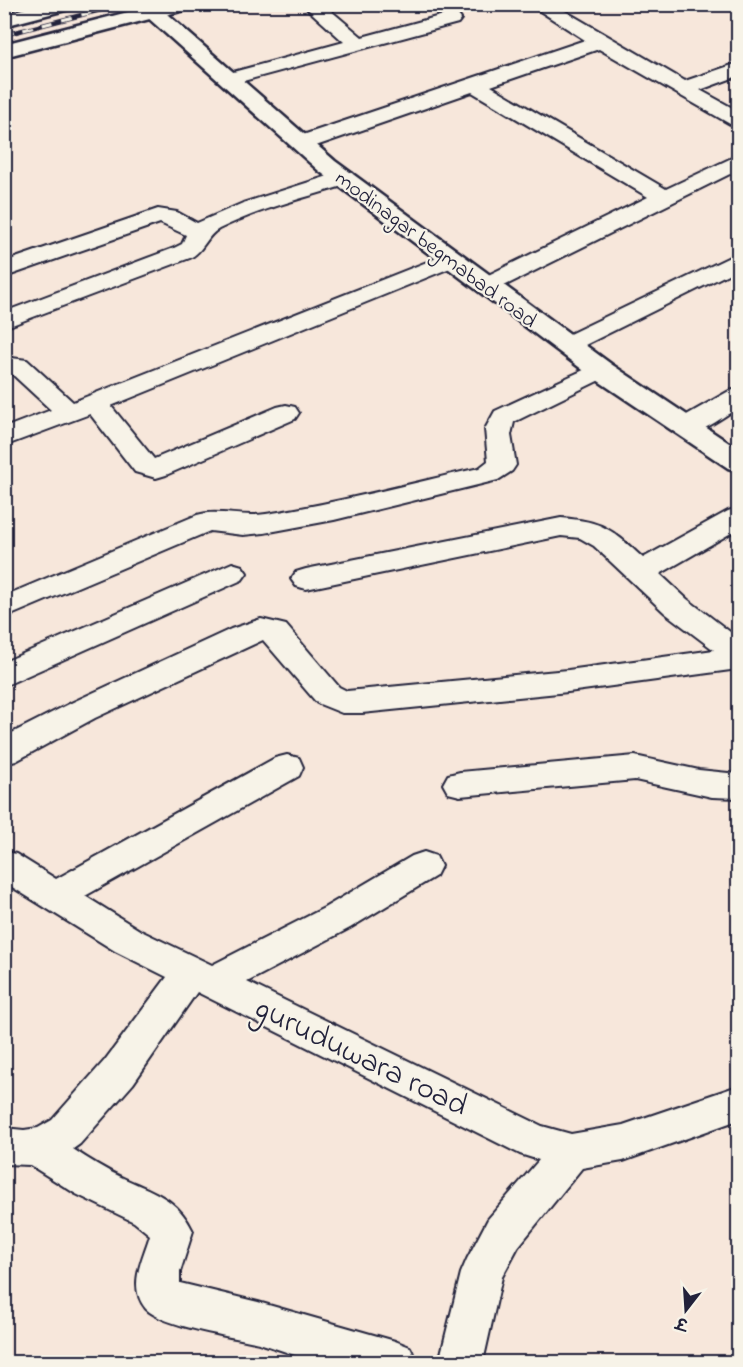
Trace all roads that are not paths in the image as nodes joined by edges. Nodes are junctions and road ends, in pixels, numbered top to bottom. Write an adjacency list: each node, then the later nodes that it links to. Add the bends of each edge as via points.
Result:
1 (66, 4): 7 (main road)
2 (185, 4): 5 (main road)
3 (311, 4): 9 (street)
4 (538, 4): 8 (street)
5 (153, 12): 10 (main road); 12 (main road, modinagar begmabad road)
6 (451, 19): 9 (street)
7 (4, 20)
8 (602, 41): 13 (street); 14 (street)
9 (359, 44): 12 (street)
10 (4, 51)
11 (738, 69): 14 (street)
12 (229, 79): 16 (main road, modinagar begmabad road)
13 (474, 84): 16 (street); 19 (street)
14 (683, 89): 15 (street)
15 (738, 119)
16 (302, 143): 18 (main road, modinagar begmabad road)
17 (738, 162): 19 (street)
18 (344, 178): 20 (street, via 250,208); 21 (main road, modinagar begmabad road)
19 (666, 198): 24 (street)
20 (199, 233): 23 (street, via 191,248 182,253); 23 (street, via 169,217 158,216)
21 (452, 259): 24 (main road, modinagar begmabad road); 30 (street)
22 (738, 260): 26 (street)
23 (19, 285): 25 (street)
24 (487, 285): 26 (main road, modinagar begmabad road)
25 (4, 321)
26 (566, 345): 28 (main road, modinagar begmabad road)
27 (4, 365): 32 (street, via 18,365)
28 (601, 370): 33 (main road, modinagar begmabad road); 40 (street, via 504,417 497,427 503,452 501,465 488,474 264,524 243,526 207,521)
29 (738, 397): 33 (street)
30 (95, 403): 31 (street, via 145,466 156,469); 32 (street)
31 (286, 413)
32 (69, 414): 34 (street)
33 (686, 427): 35 (main road, modinagar begmabad road)
34 (4, 438)
35 (738, 462)
36 (738, 517): 37 (street)
37 (641, 572): 39 (street, via 604,539 586,529 561,527); 41 (street, via 676,606)
38 (232, 573): 43 (street)
39 (306, 579)
40 (4, 608)
41 (738, 653)
42 (738, 658): 44 (street, via 568,681 342,702 328,695 275,632 261,629 84,710)
43 (4, 675)
44 (4, 752)
45 (287, 767): 50 (street)
46 (460, 784): 47 (street, via 635,768)
47 (738, 786)
48 (4, 864): 50 (street, guruduwara road)
49 (424, 866): 51 (street, via 337,918)
50 (55, 896): 51 (street, guruduwara road, via 128,941)
51 (202, 977): 53 (street, via 66,1132 46,1144); 54 (street, guruduwara road, via 534,1141)
52 (738, 1103): 54 (street, guruduwara road, via 623,1143)
53 (20, 1146): 55 (street, via 167,1223 172,1231 170,1242 156,1281 168,1299)
54 (571, 1152): 56 (street, via 503,1233 482,1274)
55 (395, 1362)
56 (461, 1362)

